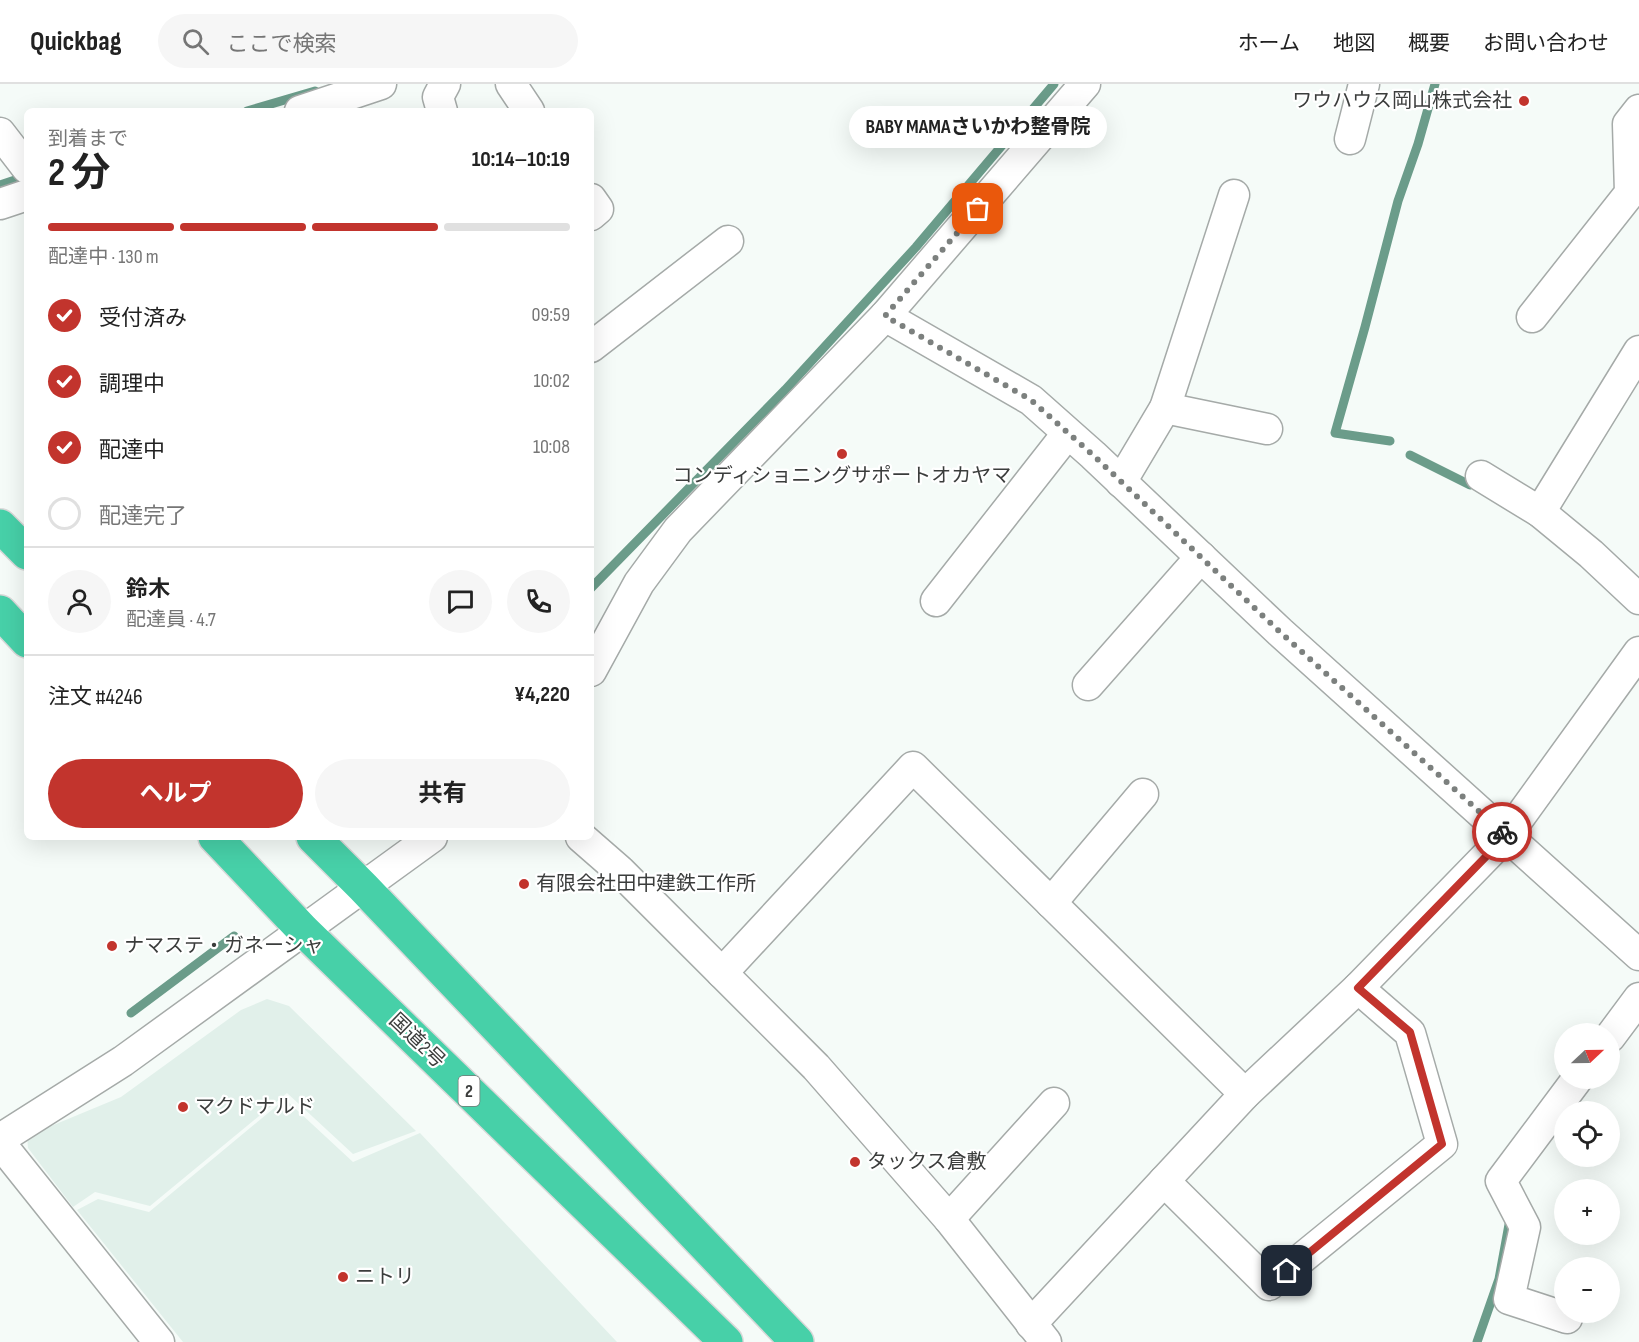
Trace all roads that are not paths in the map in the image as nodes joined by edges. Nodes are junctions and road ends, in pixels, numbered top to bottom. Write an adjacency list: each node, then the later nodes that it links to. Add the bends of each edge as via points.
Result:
1 (381, 84): 6 (street)
2 (445, 84): 7 (street, via 438,97)
3 (511, 84): 8 (street)
4 (1085, 84): 17 (street)
5 (1365, 84): 11 (street)
6 (309, 108)
7 (441, 108)
8 (528, 108)
9 (1639, 110): 18 (street, via 1628,124 1630,193)
10 (0, 133): 12 (street)
11 (1350, 139)
12 (24, 171)
13 (24, 179): 15 (street)
14 (1234, 195): 21 (street)
15 (0, 204)
16 (728, 241): 19 (street)
17 (885, 316): 23 (street, via 1031,400); 35 (street, via 678,530 639,583)
18 (1532, 317)
19 (594, 345)
20 (1639, 351): 26 (street)
21 (1165, 408): 22 (street); 25 (street)
22 (1267, 429)
23 (1067, 434): 25 (street); 31 (street)
24 (1480, 476): 26 (street)
25 (1121, 482): 29 (street)
26 (1540, 512): 30 (street)
27 (0, 526): 28 (highway)
28 (24, 550)
29 (1201, 557): 36 (street); 38 (street)
30 (1639, 599)
31 (936, 601)
32 (0, 612): 33 (highway)
33 (24, 638)
34 (1639, 652): 38 (street)
35 (594, 666)
36 (1088, 685)
37 (1143, 794): 44 (street)
38 (1506, 836): 46 (street); 48 (street)
39 (217, 840): 45 (highway, 国道2号 / 2)
40 (316, 840): 43 (highway)
41 (428, 840): 43 (street)
42 (584, 840): 47 (street)
43 (363, 887): 45 (street); 59 (highway)
44 (1051, 903): 47 (street, via 912,767); 52 (street)
45 (303, 930): 54 (street, via 123,1061); 61 (highway, 国道2号 / 2)
46 (1639, 955)
47 (722, 973): 56 (street, via 816,1067)
48 (1358, 988): 52 (street); 55 (street, via 1410,1032 1442,1144 1269,1285)
49 (1639, 999): 50 (street)
50 (1620, 1024)
51 (1570, 1089): 57 (street, via 1501,1181 1525,1227 1509,1299)
52 (1245, 1094): 55 (street)
53 (1054, 1103): 56 (street)
54 (0, 1141): 60 (street)
55 (1164, 1181): 58 (street)
56 (949, 1219): 58 (street)
57 (1554, 1314)
58 (1038, 1333)
59 (794, 1337)
60 (159, 1342)
61 (726, 1342)

